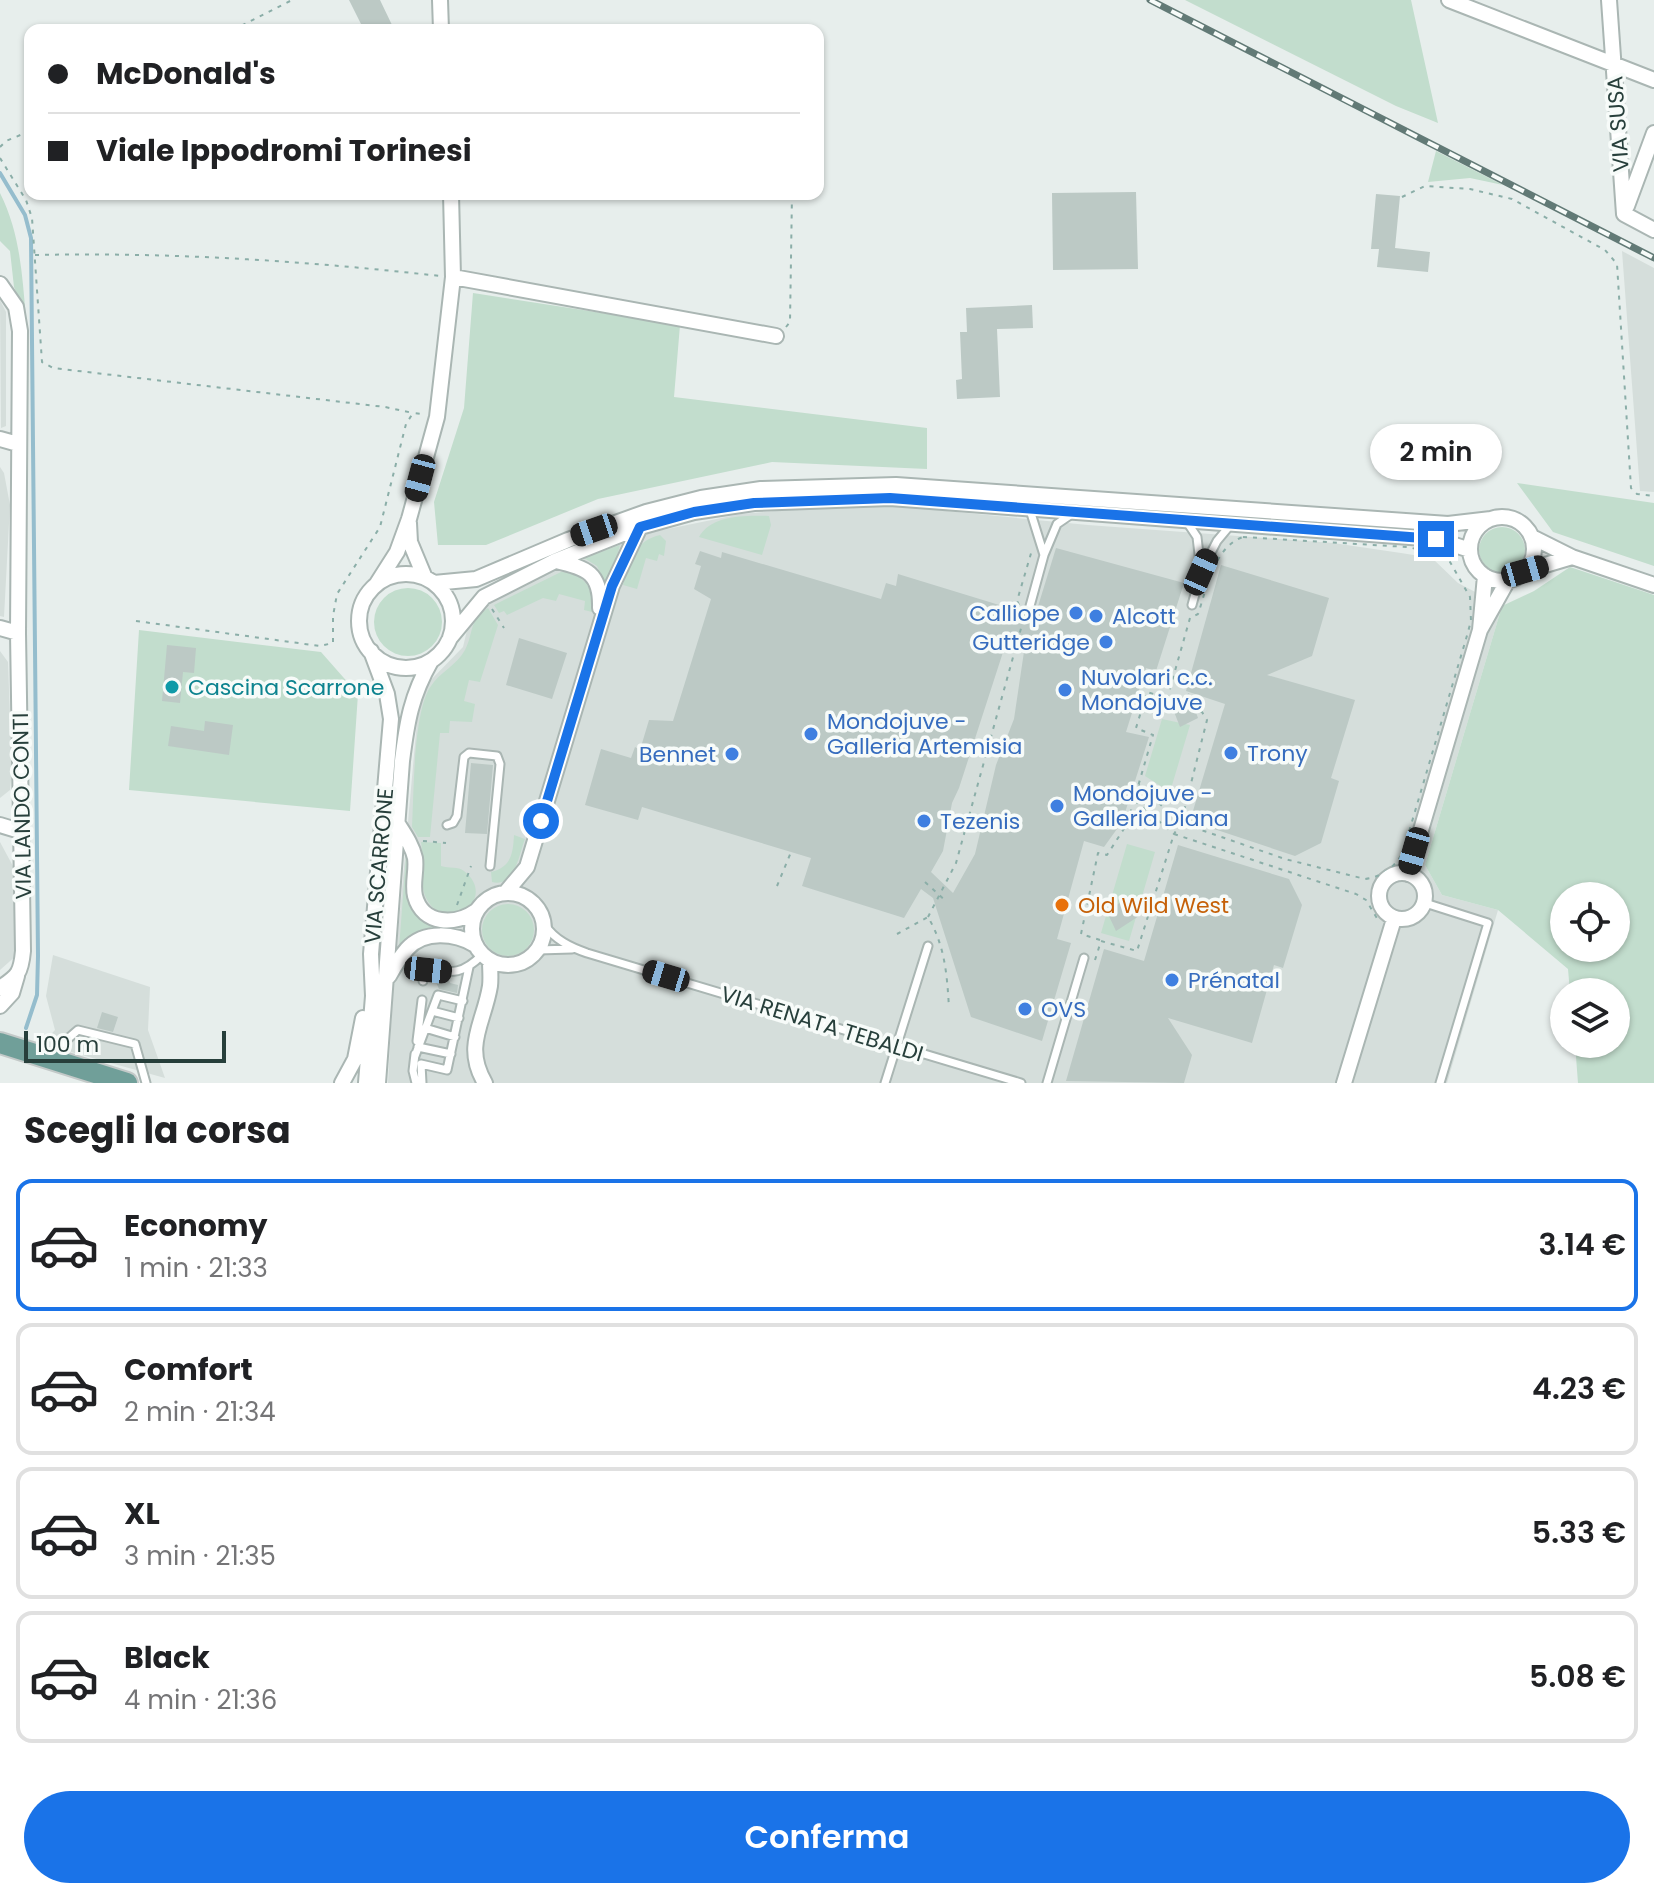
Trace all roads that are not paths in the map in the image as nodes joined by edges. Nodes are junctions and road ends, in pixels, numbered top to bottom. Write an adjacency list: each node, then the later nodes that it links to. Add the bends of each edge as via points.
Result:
1 (440, 0): 4 (street)
2 (1449, 0): 5 (street)
3 (1609, 0): 5 (street, VIA SUSA)
4 (441, 24)
5 (1614, 64): 6 (street); 9 (street, VIA SUSA)
6 (1654, 80)
7 (1654, 133): 9 (street)
8 (451, 200): 11 (street)
9 (1624, 214): 10 (street)
10 (1654, 230)
11 (453, 277): 13 (street); 18 (street, via 437,417)
12 (0, 284): 15 (street, VIA LANDO CONTI, via 16,307 20,331)
13 (776, 336)
14 (0, 439): 15 (street)
15 (18, 444): 40 (street, VIA LANDO CONTI)
16 (1029, 508): 17 (street); 22 (street, via 890,498 754,503); 25 (lane)
17 (1078, 510): 20 (street); 25 (lane, via 1057,524)
18 (409, 519): 32 (street, via 410,542); 33 (street, via 397,552)
19 (1491, 519): 23 (street, via 1520,522); 24 (street, via 1475,531); 32 (street, via 1448,524 896,485 761,489 646,512 476,579)
20 (1185, 520): 21 (street); 29 (lane, via 1197,537)
21 (1232, 523): 24 (street, via 1436,539); 29 (lane)
22 (640, 527): 27 (street); 37 (street, via 615,577)
23 (1532, 537): 26 (street); 28 (street, via 1533,557)
24 (1470, 550): 30 (street)
25 (1044, 555): 36 (lane)
26 (1572, 557): 28 (street); 34 (street)
27 (555, 561): 37 (street, via 580,566 598,582); 41 (street, via 484,597)
28 (1525, 571): 31 (street)
29 (1201, 572): 35 (lane)
30 (1485, 576): 31 (street); 39 (street)
31 (1508, 580): 39 (street)
32 (430, 581): 33 (street, via 400,575); 41 (street, via 451,608)
33 (376, 585): 42 (street, via 361,610 363,639)
34 (1654, 585)
35 (1192, 605)
36 (1030, 606)
37 (600, 624): 49 (street)
38 (0, 628): 40 (street)
39 (1480, 630): 50 (street)
40 (18, 633): 47 (street, VIA LANDO CONTI)
41 (450, 638): 43 (street)
42 (371, 651): 43 (street, via 393,666); 61 (street, VIA SCARRONE, via 391,719)
43 (431, 661): 44 (street, VIA SCARRONE, via 409,708)
44 (398, 823): 54 (street, VIA SCARRONE, via 416,861 415,896 421,907 432,917 451,922); 66 (street, VIA SCARRONE)
45 (0, 825): 47 (street)
46 (447, 825): 48 (lane, via 457,816 464,757 497,756)
47 (23, 832): 65 (street, VIA LANDO CONTI, via 23,951)
48 (490, 866)
49 (527, 867): 51 (street); 52 (street)
50 (1408, 874): 53 (street, via 1420,882); 55 (street, via 1386,879 1379,894 1382,909)
51 (506, 892): 52 (street); 54 (street, via 491,896)
52 (532, 901): 56 (street)
53 (1425, 903): 55 (street, via 1416,915); 94 (lane, via 1488,923)
54 (477, 910): 60 (street, via 472,927)
55 (1394, 919): 93 (street)
56 (544, 924): 58 (street); 59 (lane, VIA RENATA TEBALDI)
57 (928, 946): 78 (lane)
58 (538, 950): 59 (lane, VIA RENATA TEBALDI); 63 (street)
59 (578, 950): 78 (lane, VIA RENATA TEBALDI)
60 (483, 953): 63 (street); 64 (lane); 66 (street, VIA SCARRONE, via 465,939 427,936 406,949); 68 (street)
61 (371, 954): 86 (street, via 355,1059); 87 (street, VIA SCARRONE)
62 (1084, 958): 92 (lane)
63 (510, 965): 68 (street)
64 (469, 967): 67 (lane, via 458,972 428,970); 71 (lane)
65 (17, 976): 69 (street); 72 (street, via 12,993)
66 (386, 980): 88 (street, VIA SCARRONE)
67 (423, 981)
68 (490, 985): 83 (street, via 475,1041)
69 (0, 988)
70 (422, 1000): 81 (lane)
71 (463, 1001): 73 (lane, via 438,995); 74 (lane)
72 (0, 1006)
73 (432, 1011): 74 (lane); 75 (lane)
74 (459, 1018): 76 (lane)
75 (425, 1028): 76 (lane); 79 (lane)
76 (455, 1037): 80 (lane)
77 (0, 1043): 82 (main road)
78 (896, 1046): 90 (lane); 91 (lane, VIA RENATA TEBALDI)
79 (418, 1047): 80 (lane); 81 (lane)
80 (451, 1054): 89 (lane, via 447,1070 421,1064)
81 (415, 1056): 89 (lane, via 413,1071)
82 (47, 1057): 84 (main road); 85 (lane, via 78,1030 135,1044)
83 (479, 1079)
84 (127, 1083)
85 (146, 1083)
86 (342, 1083)
87 (366, 1083)
88 (378, 1083)
89 (419, 1083)
90 (885, 1083)
91 (1021, 1083)
92 (1047, 1083)
93 (1344, 1083)
94 (1440, 1083)

